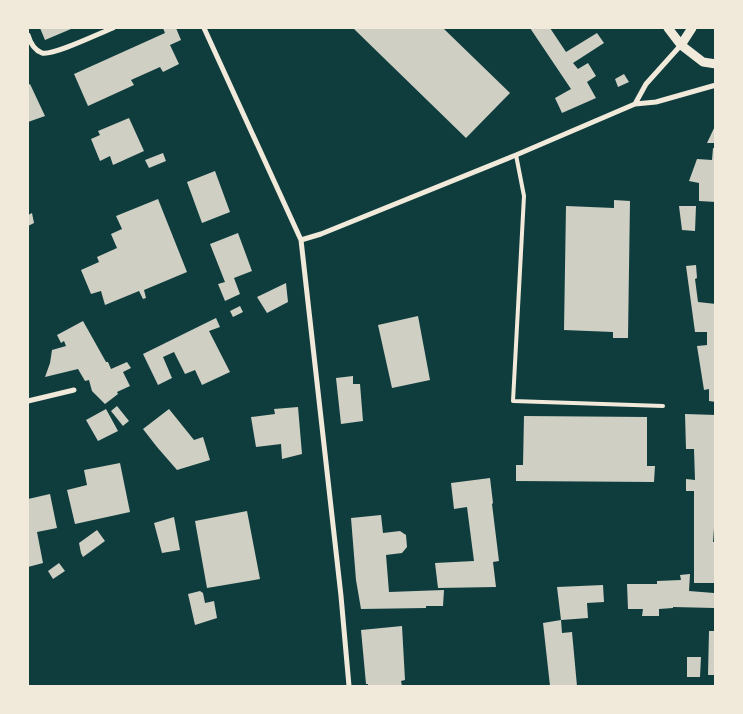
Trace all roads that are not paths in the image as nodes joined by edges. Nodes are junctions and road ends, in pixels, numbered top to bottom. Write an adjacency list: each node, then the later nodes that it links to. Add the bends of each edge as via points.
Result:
1 (113, 28): 5 (street, via 53,52 42,53 32,45)
2 (204, 28): 11 (street)
3 (668, 28): 6 (street)
4 (692, 28): 6 (street)
5 (28, 35)
6 (681, 45): 7 (street, via 703,62); 9 (street, via 646,84)
7 (716, 64)
8 (716, 85): 9 (street, via 656,102)
9 (635, 104): 10 (street)
10 (516, 155): 11 (street); 14 (lane, via 524,196 513,401)
11 (300, 240): 15 (street)
12 (74, 390): 13 (street)
13 (28, 401)
14 (663, 406)
15 (349, 686)

